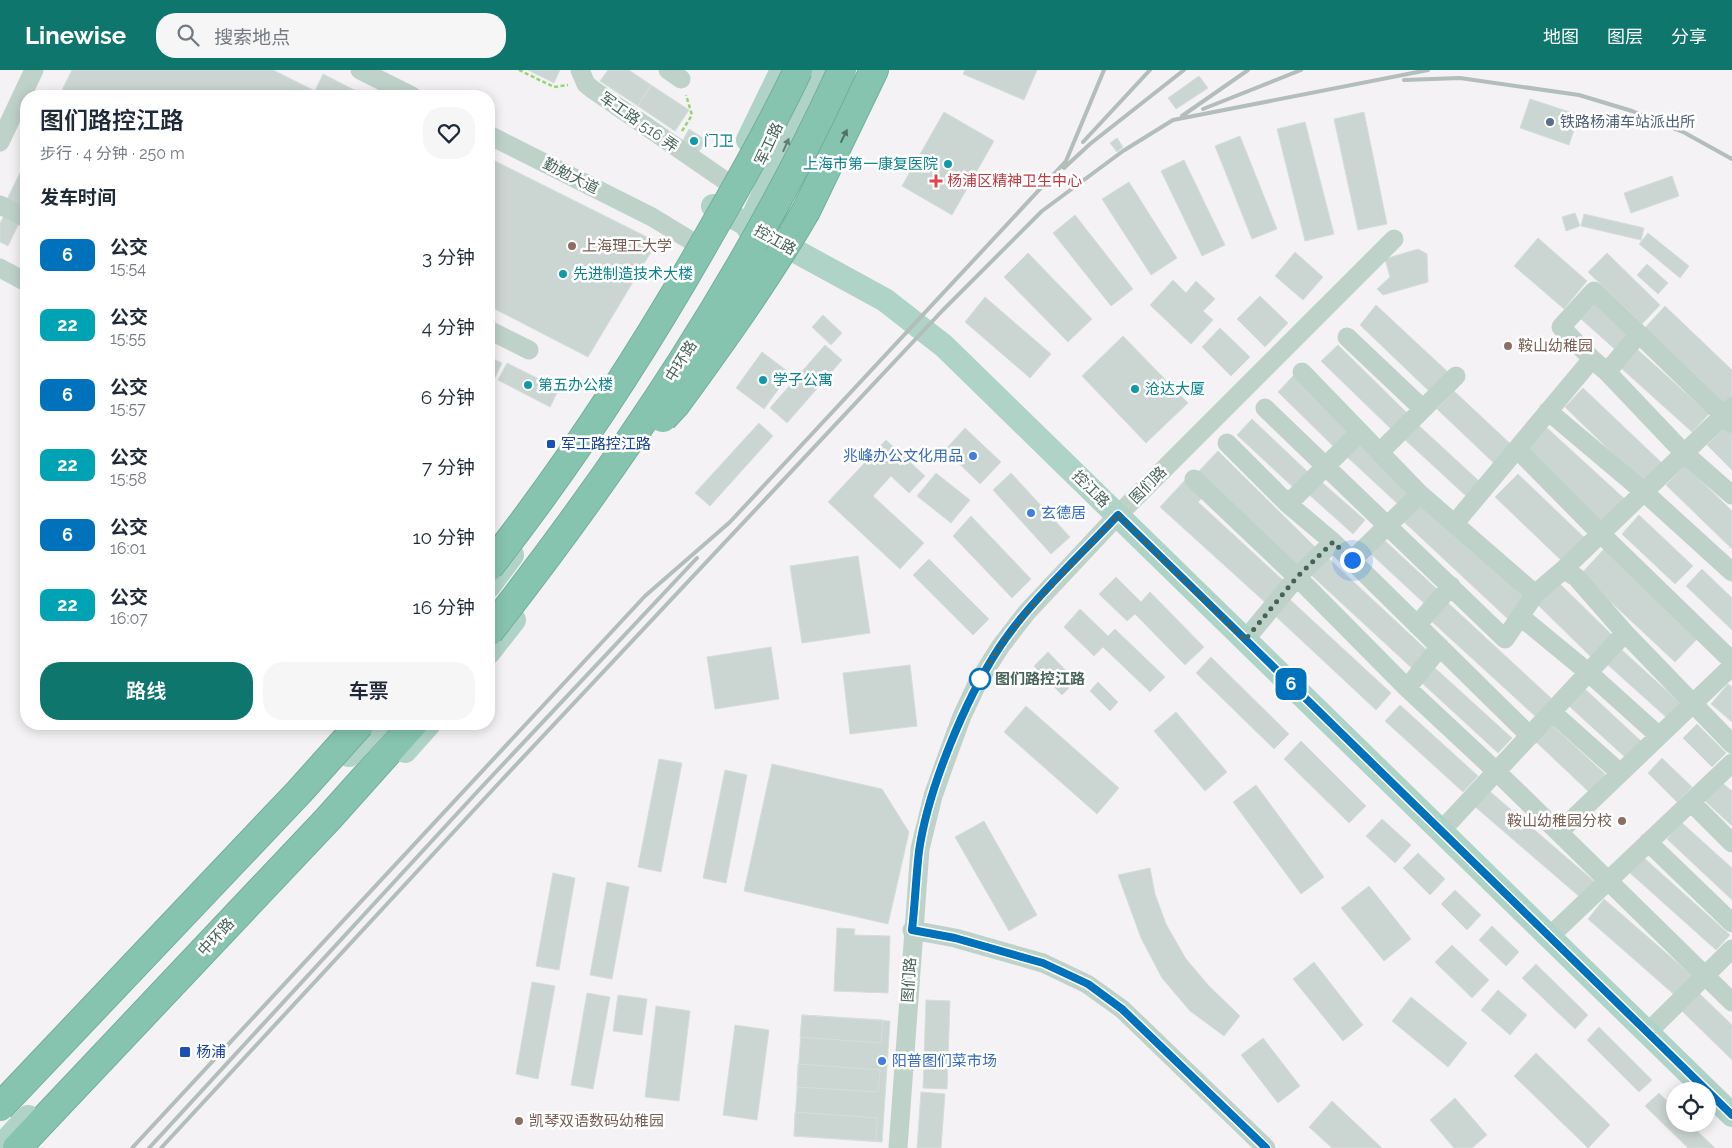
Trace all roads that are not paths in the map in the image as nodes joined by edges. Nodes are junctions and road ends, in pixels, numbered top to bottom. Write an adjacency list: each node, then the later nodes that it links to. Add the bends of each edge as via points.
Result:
1 (34, 70): 12 (street)
2 (360, 70): 11 (street)
3 (782, 70): 15 (main road, 军工路)
4 (798, 70): 56 (highway, bridge, via 744,175 627,372 564,466)
5 (803, 70): 19 (main road, 军工路)
6 (820, 70): 19 (main road, one-way to 6)
7 (842, 70): 45 (highway, 中环路, bridge, via 779,195 722,296)
8 (853, 70): 19 (main road, via 842,97)
9 (874, 70): 45 (highway, one-way to 9, bridge, via 676,404 775,264 828,168)
10 (583, 73): 15 (street, 军工路 516 弄, via 592,90)
11 (400, 90)
12 (7, 108): 14 (street)
13 (495, 138): 21 (street, 勤勉大道, via 652,217)
14 (0, 142)
15 (727, 182): 17 (main road, 军工路)
16 (0, 205): 18 (street)
17 (713, 206): 19 (main road, 控江路); 21 (main road, 军工路)
18 (20, 215)
19 (751, 227): 32 (main road); 50 (main road, 控江路, via 885,300 944,346); 64 (main road, via 641,406); 70 (main road, via 671,400 606,497)
20 (1394, 238): 50 (street, 图们路)
21 (692, 242): 33 (main road, 军工路)
22 (0, 268): 23 (street)
23 (20, 279)
24 (495, 333): 27 (street)
25 (1639, 334): 28 (street, via 1594,291 1561,327); 30 (street); 37 (street)
26 (1347, 337): 35 (street)
27 (529, 350)
28 (1592, 359): 30 (street); 36 (street)
29 (1302, 372): 38 (street)
30 (1606, 372): 42 (street)
31 (1456, 376): 35 (street)
32 (624, 390): 33 (main road); 61 (main road)
33 (589, 408): 54 (main road, 军工路)
34 (1266, 408): 43 (street)
35 (1423, 409): 41 (street)
36 (1548, 411): 40 (street); 46 (street)
37 (1729, 416): 42 (street)
38 (1360, 432): 41 (street); 43 (street)
39 (1227, 443): 49 (street)
40 (1517, 449): 51 (street); 53 (street)
41 (1380, 452): 47 (street)
42 (1684, 453): 46 (street); 48 (street)
43 (1325, 466): 49 (street); 52 (street)
44 (1194, 478): 60 (street)
45 (596, 491): 66 (highway, 中环路, bridge)
46 (1644, 492): 53 (street); 59 (street)
47 (1420, 494): 51 (street); 52 (street)
48 (1732, 495)
49 (1288, 504): 55 (street)
50 (1118, 515): 69 (main road, 控江路); 97 (street, 图们路, via 1027,612 1000,646 978,682 933,796 920,849)
51 (1455, 523): 63 (street)
52 (1388, 526): 57 (street); 62 (street)
53 (1600, 534): 58 (street); 72 (street)
54 (495, 540)
55 (1333, 542): 57 (street); 60 (street)
56 (495, 559)
57 (1352, 560): 67 (street)
58 (1563, 570): 63 (street); 68 (street, via 1576,577)
59 (1732, 572)
60 (1297, 577): 69 (street); 75 (street)
61 (495, 578)
62 (1451, 586): 65 (street, via 1506,639); 67 (street)
63 (1535, 594): 65 (street)
64 (495, 605)
65 (1521, 617): 74 (street)
66 (495, 624)
67 (1417, 625): 71 (street)
68 (1625, 633): 74 (street); 76 (street)
69 (1245, 640): 91 (main road, 控江路)
70 (495, 644)
71 (1440, 647): 75 (street); 84 (street)
72 (1732, 661)
73 (1732, 666): 76 (street)
74 (1589, 672): 77 (street); 85 (street)
75 (1406, 688): 88 (street)
76 (1693, 704): 85 (street); 86 (street)
77 (1552, 712): 84 (street); 89 (street)
78 (339, 730): 103 (main road)
79 (355, 730): 106 (highway, bridge)
80 (372, 730): 101 (main road)
81 (394, 730): 109 (main road)
82 (408, 730): 110 (highway, 中环路, via 328,819)
83 (424, 730): 111 (main road, via 337,827)
84 (1530, 736): 88 (street)
85 (1659, 736): 89 (street)
86 (1732, 744)
87 (1732, 763): 90 (street)
88 (1496, 772): 91 (street); 92 (street)
89 (1619, 772): 92 (street)
90 (1691, 802): 93 (street); 94 (street)
91 (1441, 831): 98 (main road, 控江路)
92 (1559, 832): 95 (street)
93 (1648, 842): 95 (street); 96 (street)
94 (1732, 843)
95 (1608, 880): 98 (street); 100 (street)
96 (1732, 923)
97 (912, 930): 112 (street, 图们路); 113 (street, via 955,938 1043,963 1088,984 1122,1009)
98 (1550, 937): 104 (main road, 控江路)
99 (1732, 949): 100 (street)
100 (1706, 976): 102 (street); 104 (street)
101 (134, 981): 103 (main road); 108 (main road)
102 (1732, 1002)
103 (79, 1008): 105 (main road)
104 (1647, 1033): 107 (main road, 控江路)
105 (0, 1091)
106 (0, 1108)
107 (1732, 1115)
108 (0, 1122)
109 (0, 1147)
110 (17, 1148)
111 (33, 1148)
112 (898, 1148)
113 (1266, 1148)

